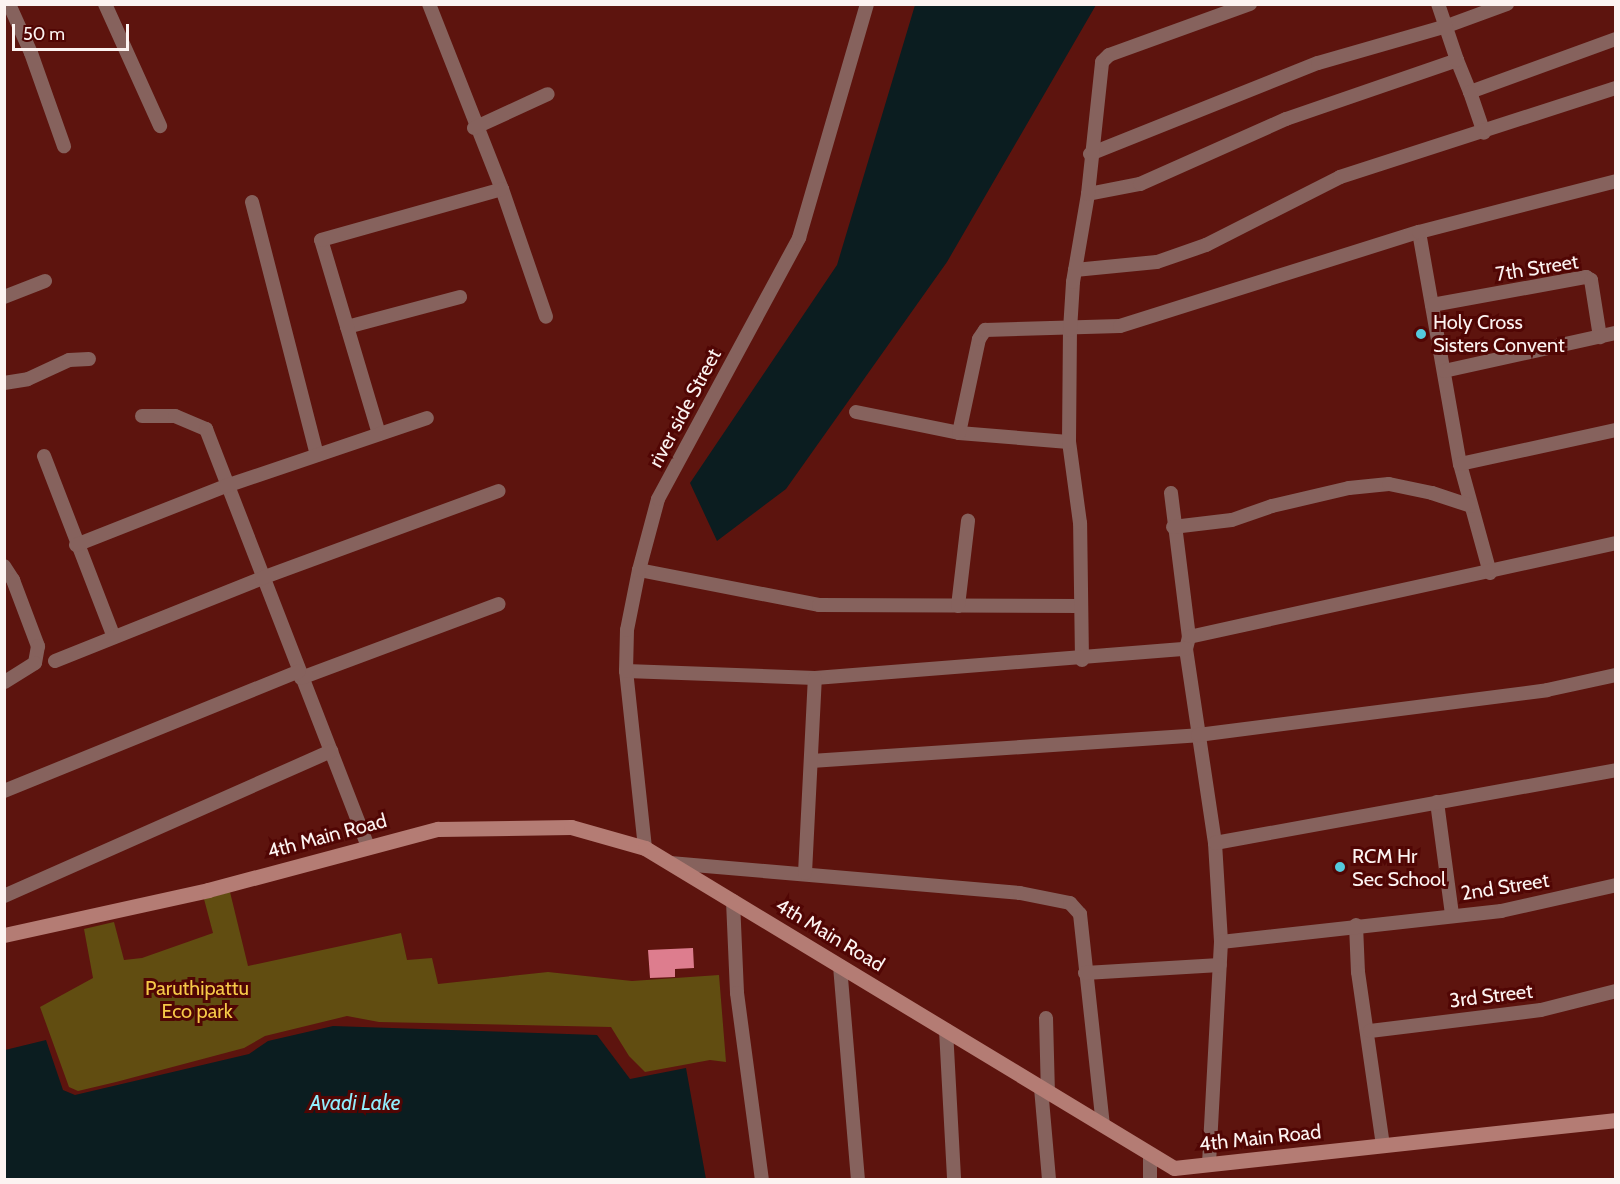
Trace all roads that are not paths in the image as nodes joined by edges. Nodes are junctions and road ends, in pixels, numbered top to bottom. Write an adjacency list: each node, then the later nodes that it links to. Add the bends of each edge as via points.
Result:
1 (9, 4): 17 (street)
2 (105, 4): 14 (street)
3 (429, 4): 15 (street)
4 (867, 4): 56 (street, river side Street, via 799,238 658,499)
5 (1250, 4): 18 (street, via 1106,57)
6 (1438, 4): 8 (street)
7 (1507, 4): 8 (street)
8 (1447, 26): 10 (street); 18 (street, via 1318,63)
9 (1616, 39): 12 (street)
10 (1457, 60): 12 (street); 21 (street, via 1286,119 1140,184)
11 (1616, 88): 16 (street)
12 (1470, 92): 16 (street)
13 (548, 94): 15 (street)
14 (160, 126)
15 (474, 128): 20 (street)
16 (1484, 133): 24 (street, via 1340,177 1206,244 1157,262)
17 (64, 146)
18 (1090, 154): 21 (street)
19 (1616, 181): 23 (street)
20 (502, 189): 29 (street); 30 (street, via 321,240)
21 (1088, 194): 24 (street)
22 (252, 202): 44 (street)
23 (1419, 232): 28 (street); 31 (street, via 1120,326)
24 (1075, 270): 31 (street)
25 (45, 281): 26 (street)
26 (4, 297)
27 (460, 297): 30 (street)
28 (1432, 305): 33 (street, 7th Street, via 1587,277 1591,280); 35 (street)
29 (546, 317)
30 (347, 327): 42 (street)
31 (1070, 330): 41 (street, via 985,330 979,339); 43 (street)
32 (1616, 333): 33 (street)
33 (1600, 337): 35 (street)
34 (88, 359): 36 (street, via 69,360 28,379)
35 (1444, 371): 46 (street)
36 (4, 383)
37 (856, 412): 41 (street)
38 (142, 416): 47 (street, via 175,416 206,429)
39 (427, 418): 42 (street)
40 (1616, 430): 46 (street)
41 (959, 433): 43 (street)
42 (379, 434): 44 (street)
43 (1069, 442): 61 (street, via 1080,523)
44 (317, 455): 47 (street)
45 (44, 456): 54 (street)
46 (1460, 464): 50 (street)
47 (226, 486): 54 (street); 58 (street)
48 (498, 491): 58 (street)
49 (1171, 493): 52 (street)
50 (1471, 506): 52 (street, via 1389,484 1349,488 1232,520); 57 (street)
51 (968, 521): 60 (street)
52 (1173, 527): 63 (street)
53 (1616, 543): 57 (street)
54 (76, 545): 62 (street)
55 (4, 566): 70 (street, via 14,580 38,646 34,663)
56 (639, 570): 60 (street, via 819,605); 66 (street, river side Street, via 627,630)
57 (1490, 573): 63 (street)
58 (262, 578): 62 (street); 67 (street)
59 (499, 604): 67 (street)
60 (958, 606): 61 (street)
61 (1080, 606): 64 (street)
62 (114, 637): 65 (street)
63 (1187, 643): 64 (street); 71 (street)
64 (1082, 660): 69 (street)
65 (55, 661)
66 (626, 671): 69 (street); 79 (street, river side Street)
67 (300, 675): 72 (street); 75 (street)
68 (1616, 675): 71 (street, via 1547,690)
69 (815, 678): 73 (street)
70 (4, 682)
71 (1198, 735): 73 (street); 77 (street)
72 (331, 751): 78 (street); 83 (street)
73 (811, 760): 81 (street)
74 (1616, 770): 76 (street)
75 (4, 791)
76 (1437, 802): 77 (street); 85 (street)
77 (1215, 843): 88 (street)
78 (368, 846): 79 (main road, 4th Main Road, via 438,829 571,827); 87 (main road, 4th Main Road, via 238,882)
79 (645, 848): 80 (main road, 4th Main Road)
80 (670, 863): 81 (street); 84 (main road, 4th Main Road)
81 (804, 873): 91 (street, via 1020,893 1070,903 1080,914)
82 (1616, 885): 85 (street, 2nd Street, via 1501,911)
83 (4, 896)
84 (733, 901): 90 (main road, 4th Main Road); 103 (street, via 737,993)
85 (1452, 915): 86 (street, 2nd Street)
86 (1356, 925): 88 (street, 2nd Street); 95 (street, via 1358,972)
87 (4, 935)
88 (1221, 942): 89 (street)
89 (1220, 965): 91 (street); 101 (street)
90 (840, 966): 94 (main road, 4th Main Road); 104 (street)
91 (1085, 973): 98 (street)
92 (1616, 991): 95 (street, 3rd Street, via 1541,1010)
93 (1046, 1018): 96 (street)
94 (946, 1030): 96 (main road, 4th Main Road); 105 (street)
95 (1370, 1031): 99 (street)
96 (1045, 1090): 98 (main road, 4th Main Road); 106 (street)
97 (1616, 1120): 99 (main road, 4th Main Road)
98 (1102, 1125): 100 (main road, 4th Main Road)
99 (1383, 1145): 101 (main road, 4th Main Road)
100 (1150, 1154): 102 (main road, 4th Main Road); 107 (street)
101 (1209, 1165): 102 (main road, 4th Main Road)
102 (1190, 1173)
103 (762, 1179)
104 (858, 1179)
105 (954, 1179)
106 (1049, 1179)
107 (1150, 1179)

